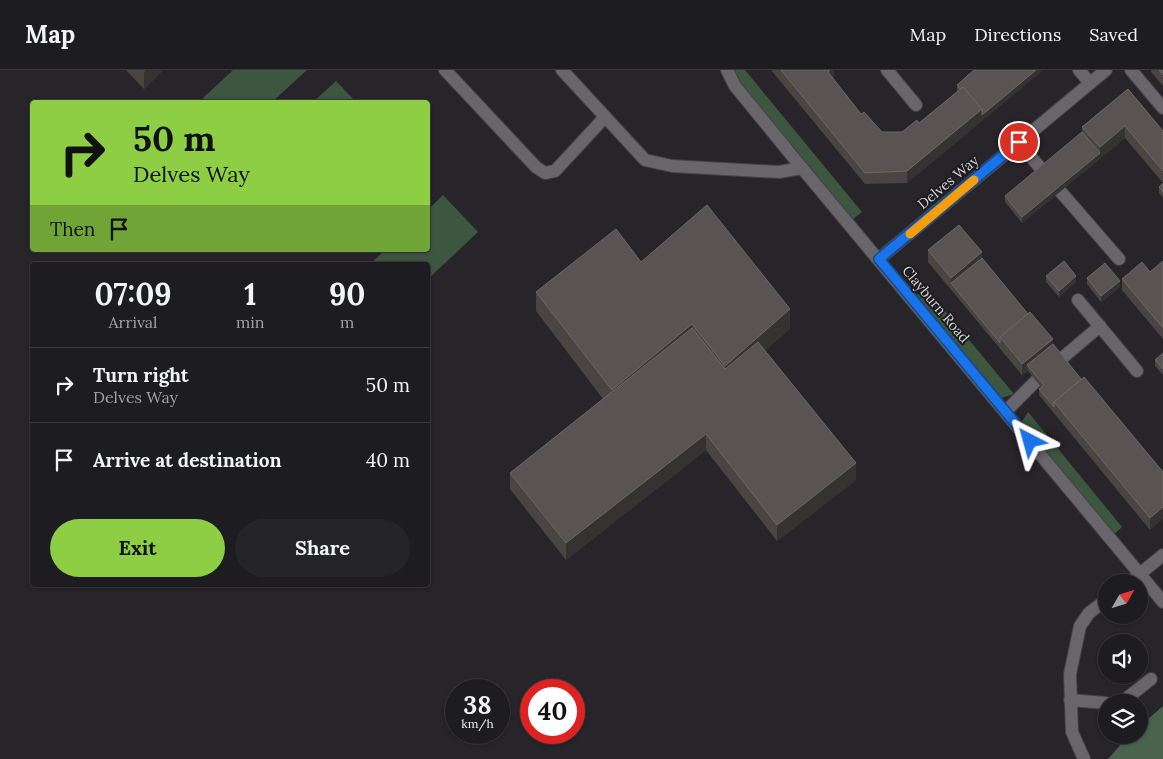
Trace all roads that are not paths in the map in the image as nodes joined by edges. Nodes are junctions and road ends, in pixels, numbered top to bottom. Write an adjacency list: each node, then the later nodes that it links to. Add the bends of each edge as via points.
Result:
1 (445, 70): 11 (street, via 545,173 555,171)
2 (562, 70): 11 (street)
3 (727, 70): 13 (street, Clayburn Road, via 735,86)
4 (887, 70): 9 (street)
5 (1079, 70): 8 (street)
6 (1106, 70): 8 (street, Delves Way)
7 (1131, 70): 10 (street)
8 (1090, 83): 12 (street, Delves Way)
9 (916, 105)
10 (1163, 108)
11 (605, 117): 13 (street, via 645,160 672,166 779,172)
12 (1019, 142): 14 (street); 16 (street, Delves Way)
13 (802, 168): 16 (street, Clayburn Road)
14 (1043, 171)
15 (1060, 192): 17 (street)
16 (879, 259): 23 (street, Clayburn Road)
17 (1119, 259)
18 (1078, 300): 19 (street)
19 (1100, 326): 20 (street); 21 (street)
20 (1060, 360)
21 (1137, 370)
22 (1036, 380): 23 (street)
23 (1006, 411): 25 (street, Clayburn Road)
24 (1163, 555): 26 (street)
25 (1132, 574)
26 (1140, 574)
27 (1148, 589): 28 (street, Clayburn Road)
28 (1163, 602)
29 (1098, 606): 32 (street, via 1088,613 1080,626 1070,674)
30 (1151, 679): 31 (street)
31 (1132, 694)
32 (1070, 700): 33 (street); 34 (street, via 1072,732)
33 (1098, 702)
34 (1084, 759)

